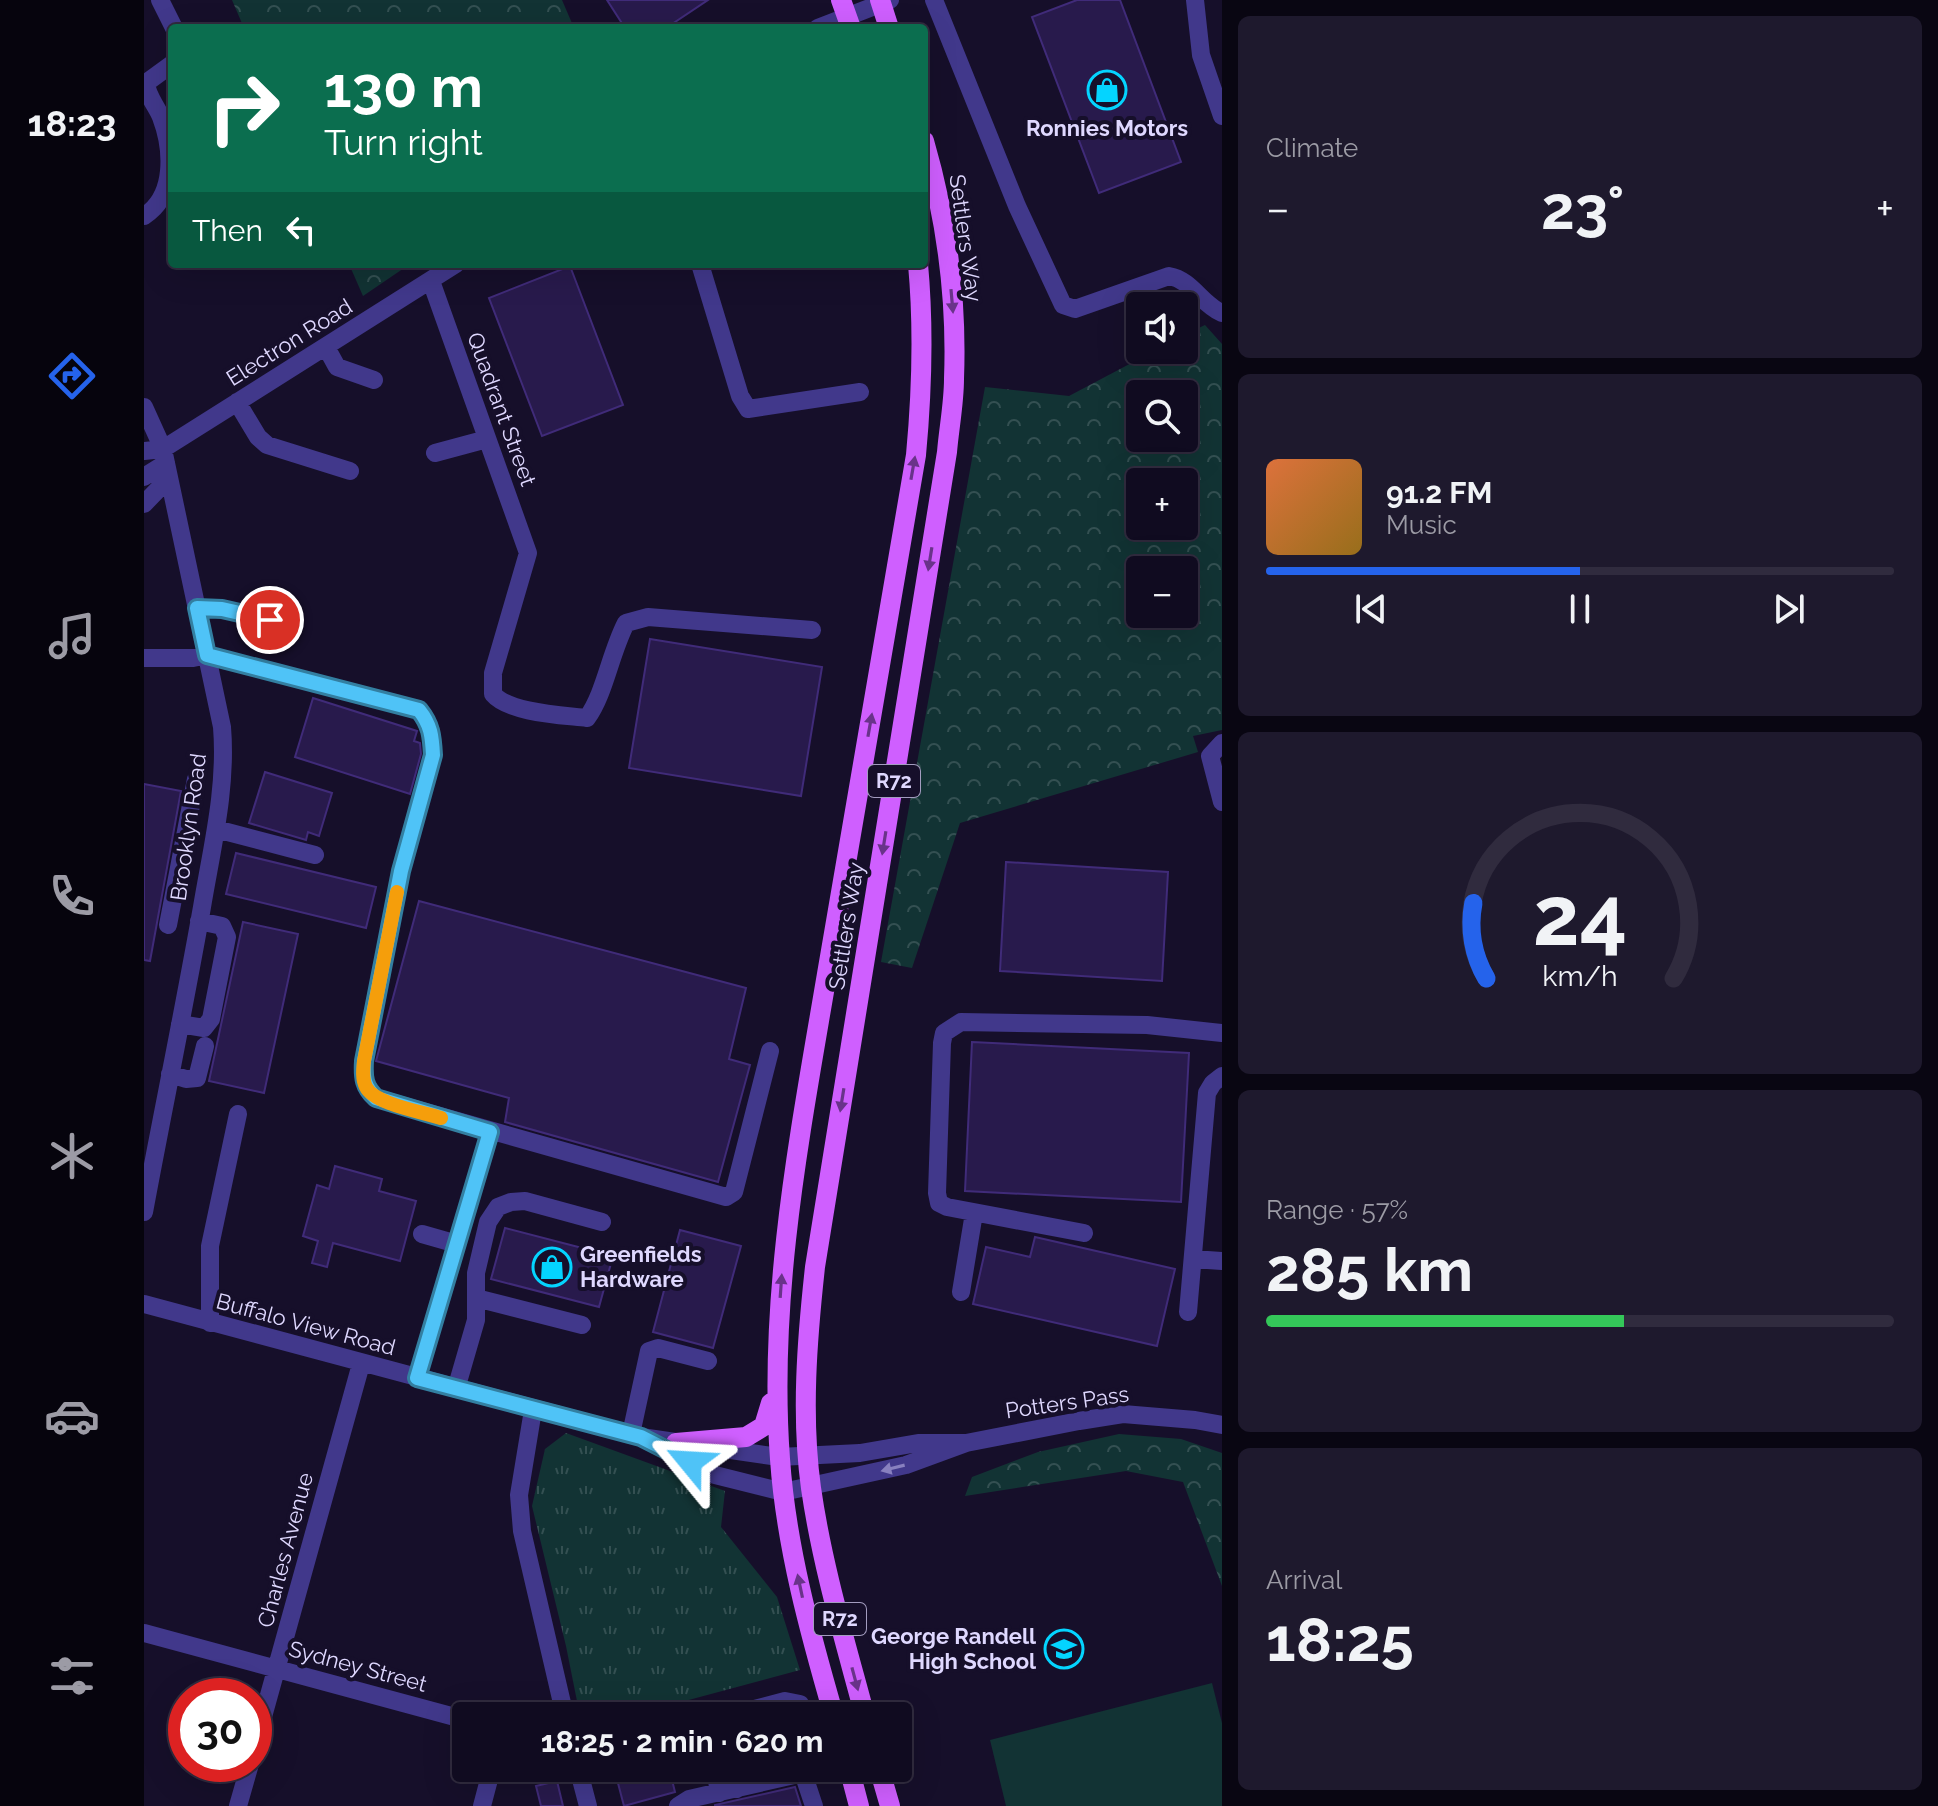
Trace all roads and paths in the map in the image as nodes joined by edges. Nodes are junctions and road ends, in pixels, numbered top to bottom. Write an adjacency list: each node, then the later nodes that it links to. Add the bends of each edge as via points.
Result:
1 (160, 0): 6 (street)
2 (934, 0): 20 (street, via 1063,305 1075,309 1169,276 1188,284)
3 (1195, 0): 9 (street, via 1196,28)
4 (884, 1): 5 (street); 8 (main road)
5 (846, 15): 7 (street)
6 (172, 24)
7 (827, 24)
8 (888, 24)
9 (1213, 62): 11 (street)
10 (168, 67): 12 (street, via 146,83)
11 (1222, 116)
12 (168, 145)
13 (928, 159): 78 (main road, Settlers Way / R72, one-way to 78, via 946,238 954,379 947,452 815,1267)
14 (168, 178): 15 (street, via 156,208)
15 (144, 216)
16 (450, 268): 19 (street, Electron Road)
17 (701, 268): 23 (street, via 748,409)
18 (918, 268): 66 (main road, Settlers Way / R72, one-way to 18, via 797,1150 916,455 923,379)
19 (431, 281): 21 (street, Electron Road); 26 (street, Quadrant Street)
20 (1222, 313)
21 (326, 347): 22 (street, via 337,367); 24 (street, Electron Road)
22 (374, 380)
23 (860, 392)
24 (237, 402): 28 (street, Electron Road); 29 (street, via 267,445)
25 (146, 414): 28 (street, Brooklyn Road)
26 (487, 439): 27 (street); 34 (street, Quadrant Street, via 528,553 493,673 493,694 500,703 587,718 626,623 648,617)
27 (435, 453)
28 (160, 460): 30 (street); 31 (street); 32 (street, Brooklyn Road)
29 (350, 471)
30 (144, 477)
31 (144, 504)
32 (197, 608): 33 (street); 35 (street, Brooklyn Road)
33 (294, 625)
34 (812, 630)
35 (207, 655): 36 (street); 40 (street, Brooklyn Road, via 224,750); 53 (street, via 419,710 429,722 433,755 401,871 363,1076 366,1089 376,1098)
36 (144, 658)
37 (1222, 743): 39 (street, via 1210,756)
38 (196, 779): 42 (street)
39 (1222, 802)
40 (216, 829): 41 (street); 43 (street, Brooklyn Road)
41 (315, 855)
42 (179, 869): 43 (street); 45 (street)
43 (207, 876): 44 (street, Brooklyn Road)
44 (199, 921): 46 (street, Brooklyn Road); 46 (street, via 222,926 227,937 211,1019 204,1028)
45 (168, 925)
46 (180, 1024): 50 (street, Brooklyn Road)
47 (1222, 1033): 55 (street, via 1147,1025 952,1026 942,1043 937,1193 939,1203)
48 (205, 1046): 50 (street, via 197,1078)
49 (770, 1051): 53 (street, via 731,1196)
50 (170, 1074): 54 (street, Brooklyn Road)
51 (1222, 1076): 60 (street, via 1207,1093)
52 (238, 1114): 67 (street, via 210,1246)
53 (490, 1132): 59 (street)
54 (144, 1212)
55 (974, 1213): 57 (street); 62 (street)
56 (602, 1222): 63 (street, via 525,1201 498,1207 488,1222)
57 (1084, 1233)
58 (422, 1234): 59 (street)
59 (457, 1244): 71 (street)
60 (1193, 1259): 61 (street); 65 (street)
61 (1222, 1261)
62 (961, 1292)
63 (476, 1298): 68 (street); 72 (street, via 476,1320)
64 (144, 1304): 67 (street, Buffalo View Road)
65 (1188, 1312)
66 (779, 1321): 76 (main road, via 771,1406 764,1426 746,1437); 79 (main road, Settlers Way / R72)
67 (210, 1323): 70 (street, Buffalo View Road)
68 (582, 1325)
69 (708, 1361): 75 (street, via 658,1348 649,1351)
70 (361, 1364): 71 (street, Buffalo View Road); 83 (street, Charles Avenue)
71 (417, 1378): 72 (street, Buffalo View Road)
72 (456, 1389): 73 (street, Buffalo View Road)
73 (533, 1410): 75 (street, Buffalo View Road); 85 (street, via 519,1495 522,1531)
74 (1222, 1425): 77 (street, Potters Pass, via 1123,1414)
75 (636, 1436): 76 (street, Buffalo View Road); 81 (street, Buffalo View Road, via 715,1475)
76 (676, 1443): 79 (street, Buffalo View Road)
77 (966, 1443): 78 (street, Potters Pass); 80 (street, Potters Pass, one-way to 80, via 906,1465)
78 (808, 1455): 79 (street, Potters Pass); 80 (main road, Settlers Way / R72)
79 (779, 1457): 81 (main road, Settlers Way / R72)
80 (811, 1488): 81 (street, Potters Pass); 87 (main road, Settlers Way / R72, one-way to 87)
81 (783, 1492): 86 (main road, Settlers Way / R72, one-way to 81)
82 (144, 1633): 83 (street, Sydney Street)
83 (277, 1668): 84 (street, Charles Avenue); 88 (street, Sydney Street)
84 (272, 1686)
85 (562, 1702)
86 (830, 1702)
87 (861, 1702)
88 (452, 1716)
89 (245, 1782): 99 (street)
90 (488, 1782): 100 (street)
91 (582, 1782): 101 (street)
92 (723, 1782): 98 (street)
93 (730, 1782): 98 (street)
94 (763, 1782): 98 (street)
95 (811, 1782): 103 (street)
96 (853, 1782): 104 (main road)
97 (883, 1782): 105 (main road)
98 (728, 1791): 102 (street)
99 (238, 1806)
100 (482, 1806)
101 (588, 1806)
102 (678, 1806)
103 (814, 1806)
104 (859, 1806)
105 (890, 1806)

